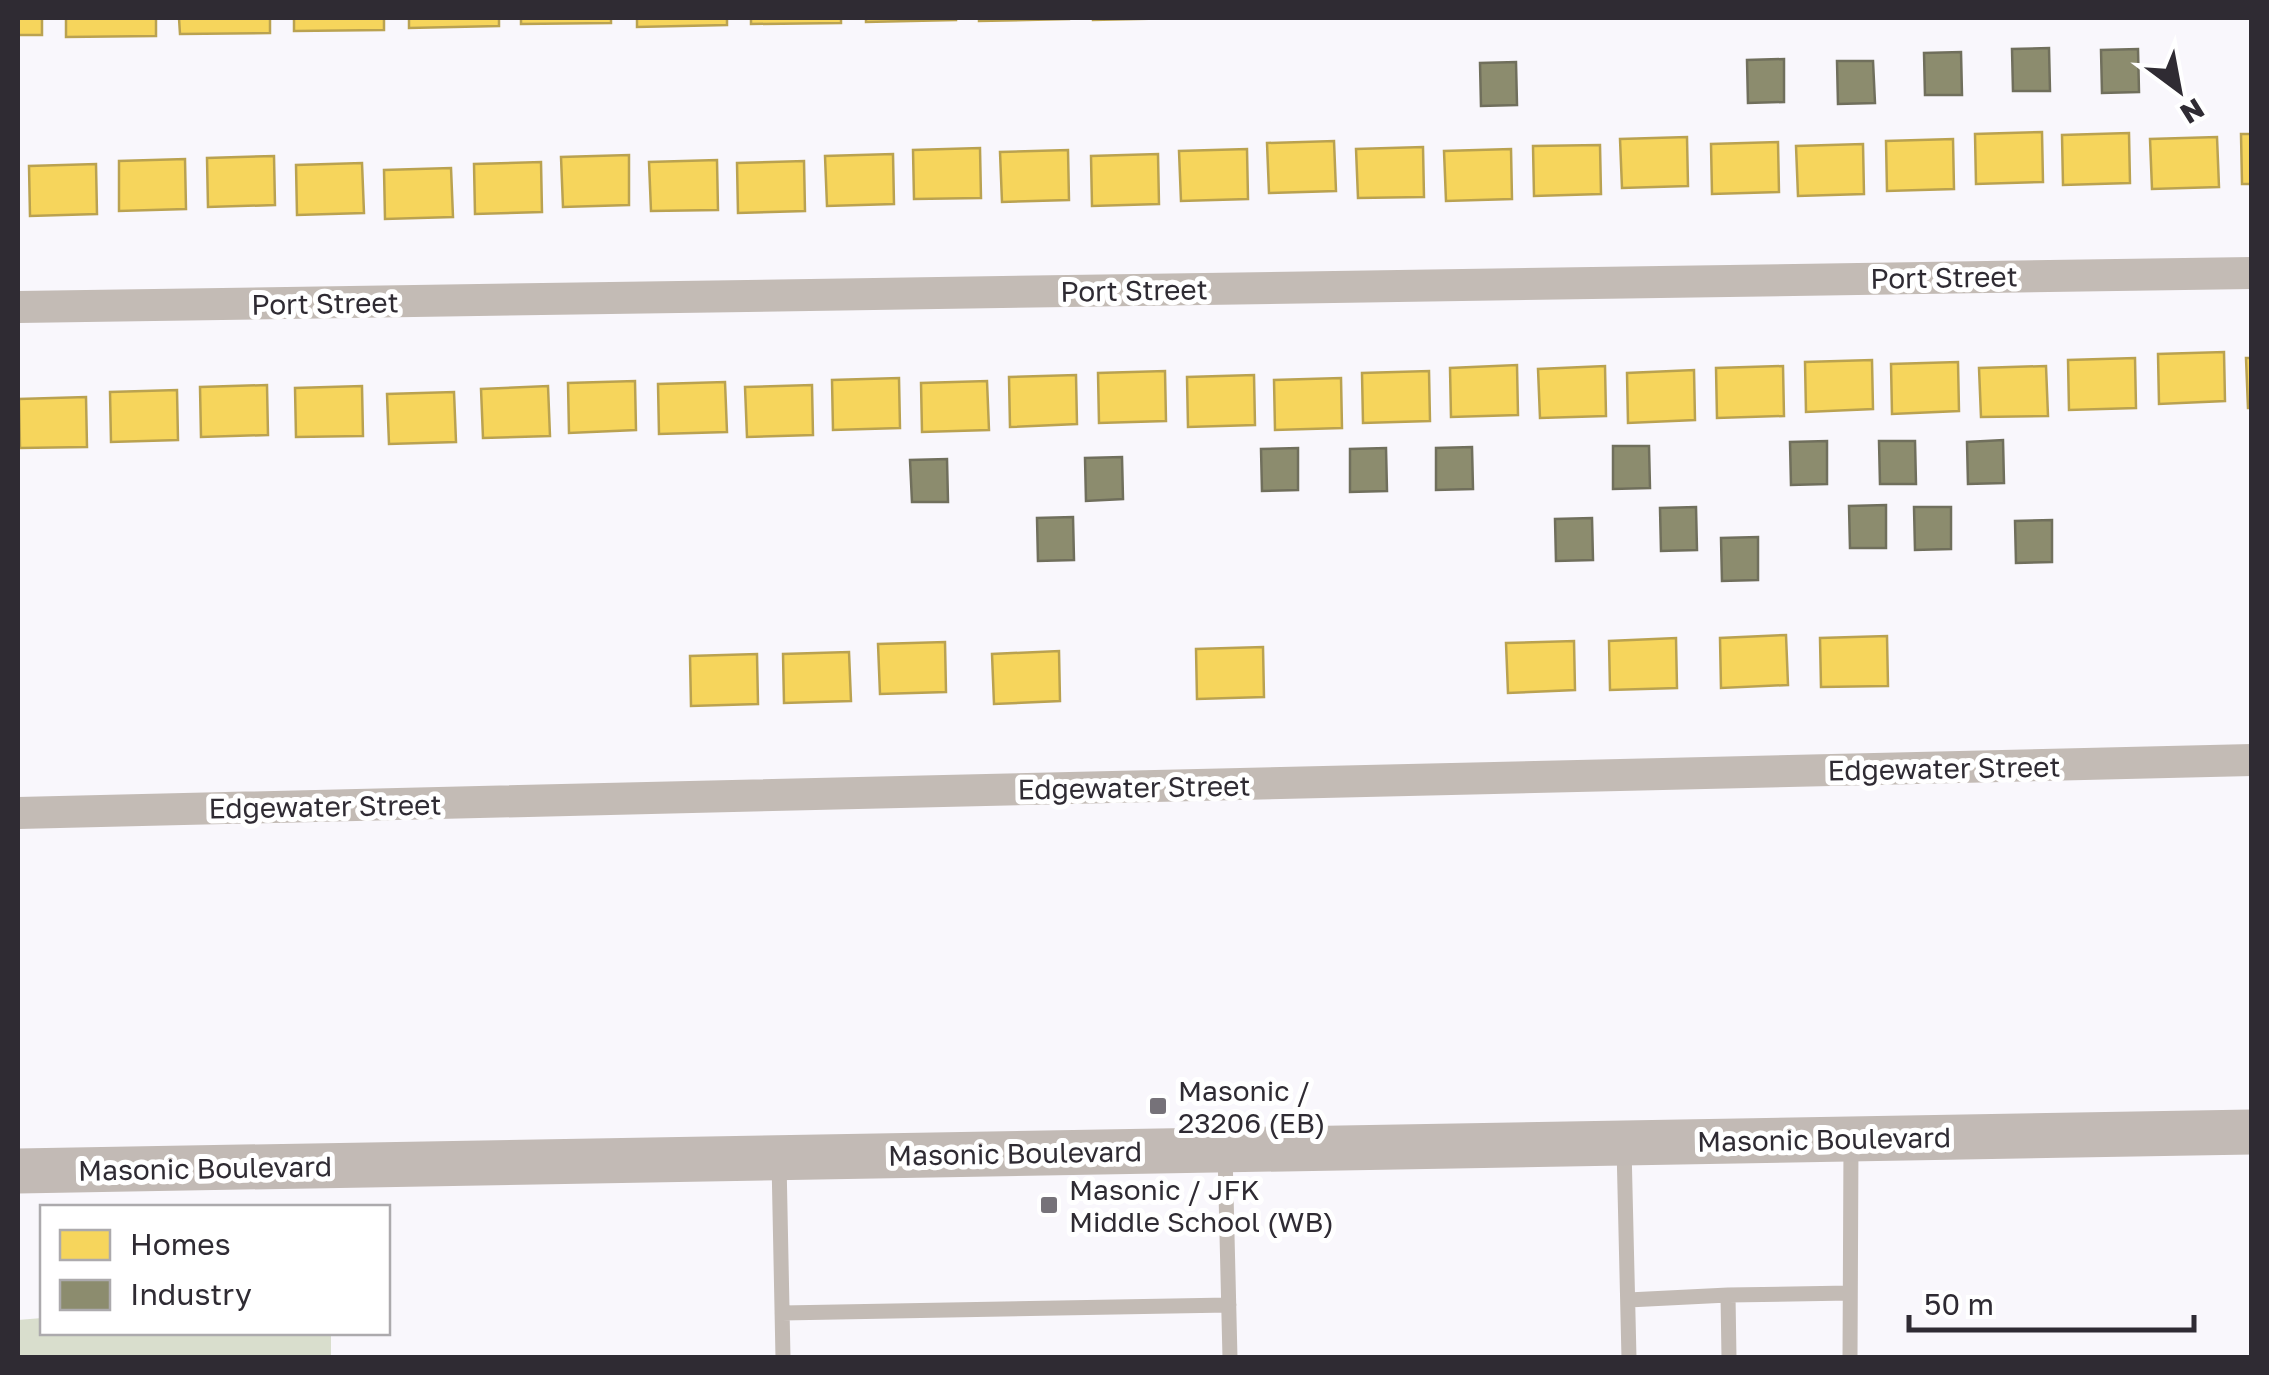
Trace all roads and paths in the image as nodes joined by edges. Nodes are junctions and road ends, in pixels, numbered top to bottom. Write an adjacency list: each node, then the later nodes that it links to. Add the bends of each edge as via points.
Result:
1 (2252, 273): 2 (street, Port Street)
2 (18, 308)
3 (2252, 760): 4 (street, Edgewater Street)
4 (18, 813)
5 (2252, 1132): 6 (street, Masonic Boulevard)
6 (1850, 1138): 7 (street, Masonic Boulevard); 11 (lane)
7 (1624, 1143): 8 (street, Masonic Boulevard); 13 (lane)
8 (1224, 1149): 9 (street, Masonic Boulevard); 14 (lane)
9 (779, 1157): 10 (street, Masonic Boulevard); 15 (lane)
10 (18, 1171)
11 (1850, 1293): 12 (lane); 20 (lane)
12 (1728, 1296): 13 (lane); 19 (lane)
13 (1628, 1300): 18 (lane)
14 (1229, 1305): 15 (lane); 17 (lane)
15 (782, 1313): 16 (lane)
16 (783, 1358)
17 (1230, 1358)
18 (1629, 1358)
19 (1729, 1358)
20 (1850, 1358)

